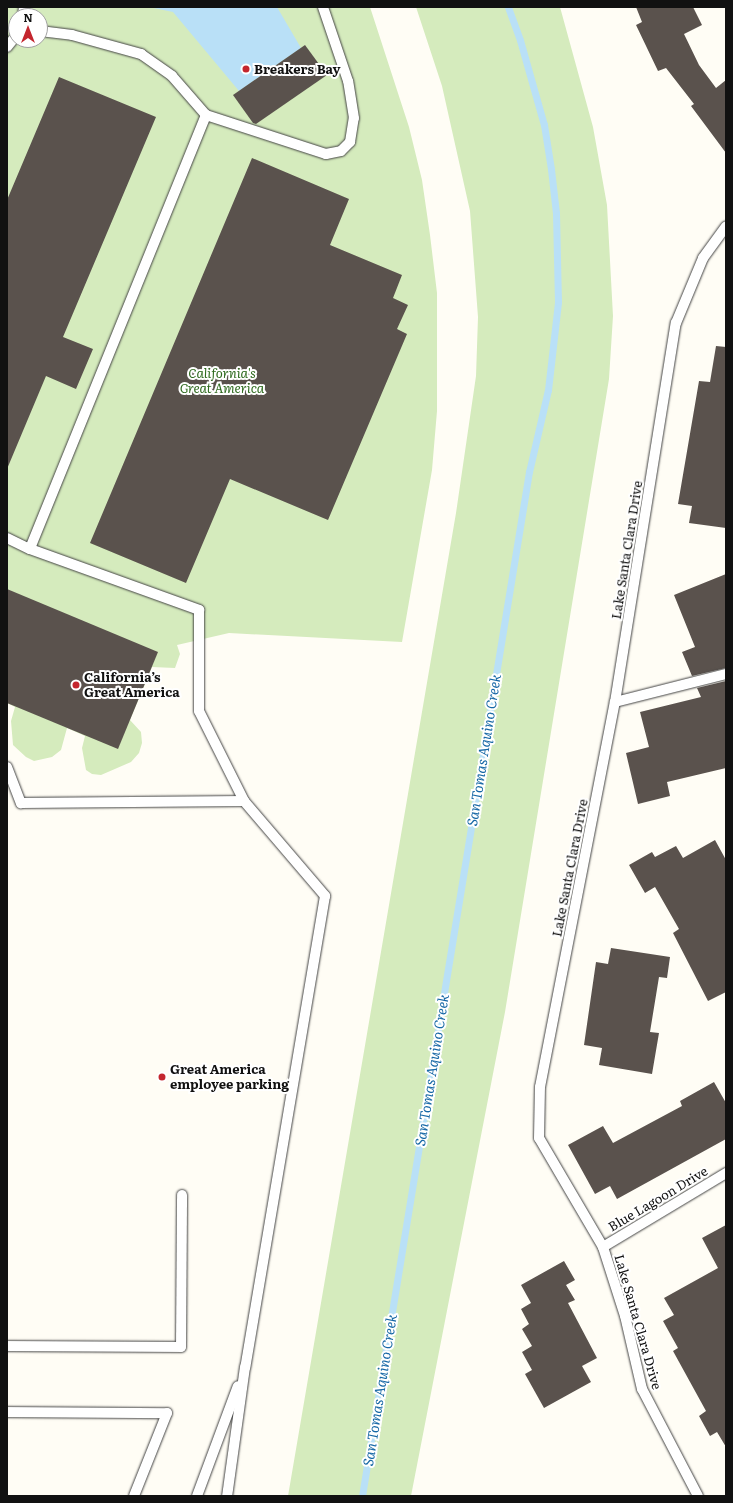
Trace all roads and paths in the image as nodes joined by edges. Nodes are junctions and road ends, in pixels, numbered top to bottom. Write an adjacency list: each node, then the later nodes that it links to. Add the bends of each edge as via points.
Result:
1 (323, 7): 3 (lane, via 348,81 354,118 350,142 340,151 326,154)
2 (48, 32): 3 (lane, via 72,35 141,54 172,76)
3 (206, 115): 6 (lane)
4 (726, 226): 8 (lane, Lake Santa Clara Drive, via 703,258 676,323)
5 (7, 538): 6 (lane)
6 (30, 549): 10 (lane, via 199,610 199,711)
7 (726, 674): 8 (lane)
8 (615, 702): 13 (lane, Lake Santa Clara Drive, via 540,1087 539,1138)
9 (7, 766): 10 (lane, via 21,803)
10 (244, 800): 15 (lane, via 325,896)
11 (726, 1173): 13 (lane, Blue Lagoon Drive)
12 (182, 1195): 14 (lane, via 181,1346)
13 (602, 1247): 20 (lane, Lake Santa Clara Drive, via 625,1316 642,1389)
14 (7, 1346)
15 (245, 1367): 18 (lane); 19 (lane)
16 (7, 1412): 17 (lane, via 167,1413)
17 (134, 1496)
18 (197, 1496)
19 (227, 1496)
20 (698, 1496)

